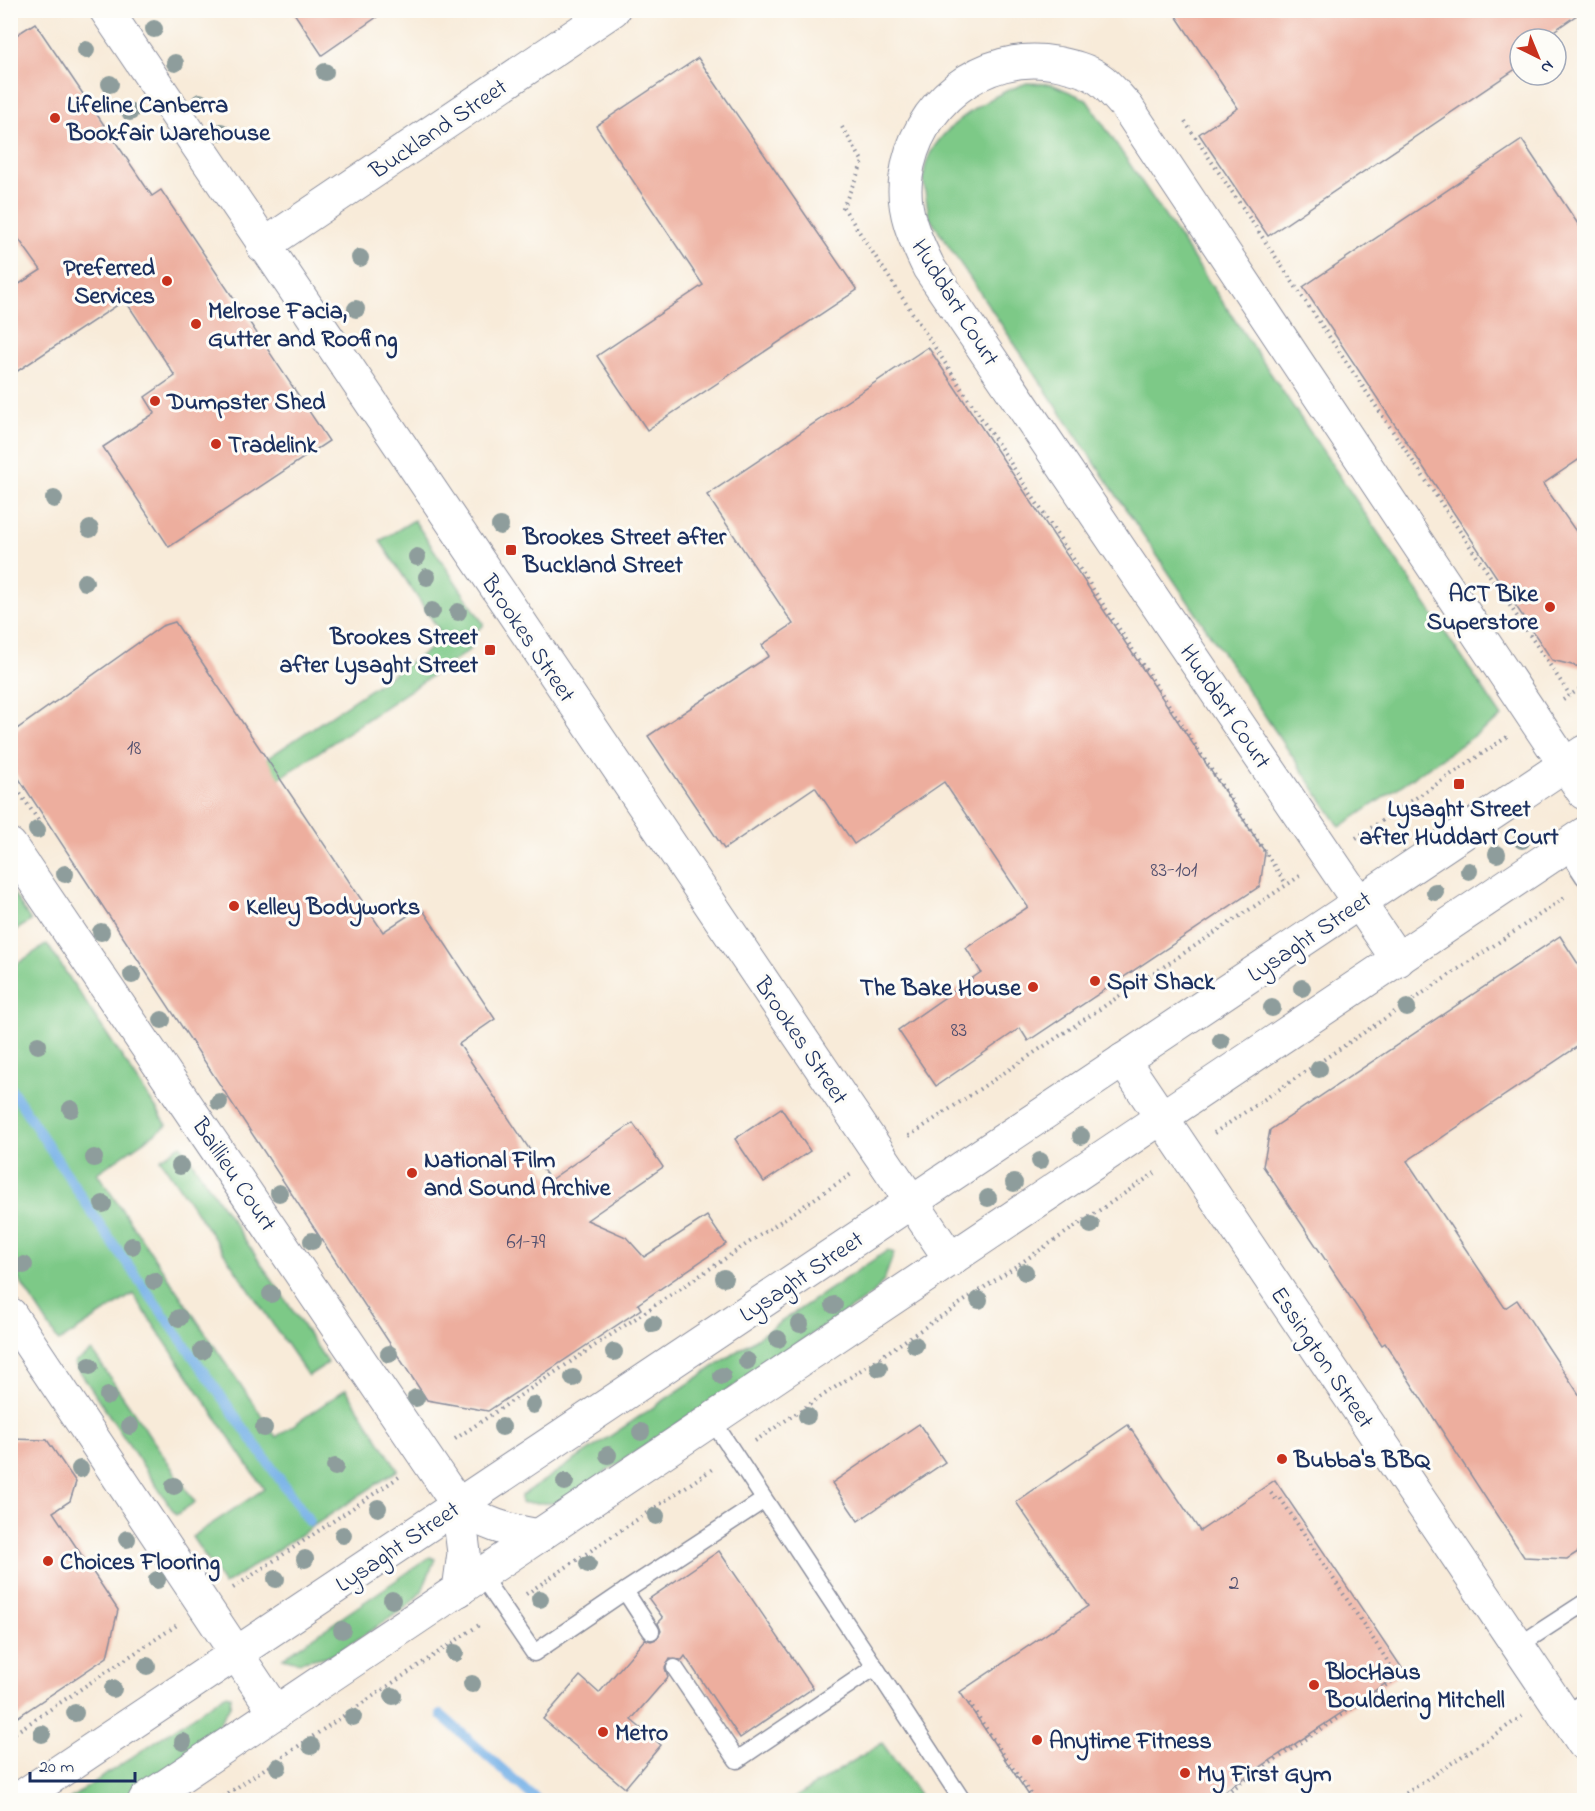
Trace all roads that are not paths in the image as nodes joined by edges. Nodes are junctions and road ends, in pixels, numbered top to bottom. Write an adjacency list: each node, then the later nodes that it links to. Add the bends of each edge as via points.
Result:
1 (613, 10): 3 (street, Buckland Street)
2 (105, 12): 3 (street, Brookes Street)
3 (263, 246): 13 (street, Brookes Street)
4 (1575, 758): 5 (street, Huddart Court); 9 (street, Lysaght Street); 9 (street, Huddart Court, via 1535,718 1127,107 1098,77 1049,62 1025,61 994,67 966,80 941,101 921,128 910,152 905,179 906,208 914,237 936,278)
5 (1584, 793)
6 (1575, 841): 8 (lane); 10 (street)
7 (10, 845): 18 (street, Baillieu Court)
8 (1584, 877)
9 (1359, 902): 10 (street, Huddart Court); 11 (street, Lysaght Street)
10 (1398, 960): 12 (street)
11 (1123, 1060): 12 (street, Essington Street); 13 (street, Lysaght Street)
12 (1162, 1118): 14 (street); 24 (street, Essington Street)
13 (912, 1202): 14 (street, Brookes Street); 18 (street, Lysaght Street)
14 (951, 1260): 16 (street)
15 (10, 1314): 25 (street)
16 (712, 1420): 17 (lane); 19 (street)
17 (764, 1500): 21 (lane); 26 (lane)
18 (458, 1505): 19 (street, Baillieu Court, via 478,1520); 20 (street, Baillieu Court); 25 (street, Lysaght Street)
19 (539, 1536): 20 (street)
20 (470, 1582): 21 (lane, via 504,1609 534,1653); 29 (street)
21 (625, 1591): 23 (lane)
22 (1584, 1603): 24 (lane)
23 (651, 1631)
24 (1518, 1646): 28 (street, Essington Street)
25 (236, 1653): 29 (street); 31 (street, Lysaght Street)
26 (875, 1667): 27 (lane, via 737,1760); 33 (lane)
27 (675, 1668)
28 (1567, 1704): 30 (street, Essington Street)
29 (276, 1713): 32 (street)
30 (1584, 1744)
31 (17, 1800)
32 (145, 1800)
33 (962, 1800)

